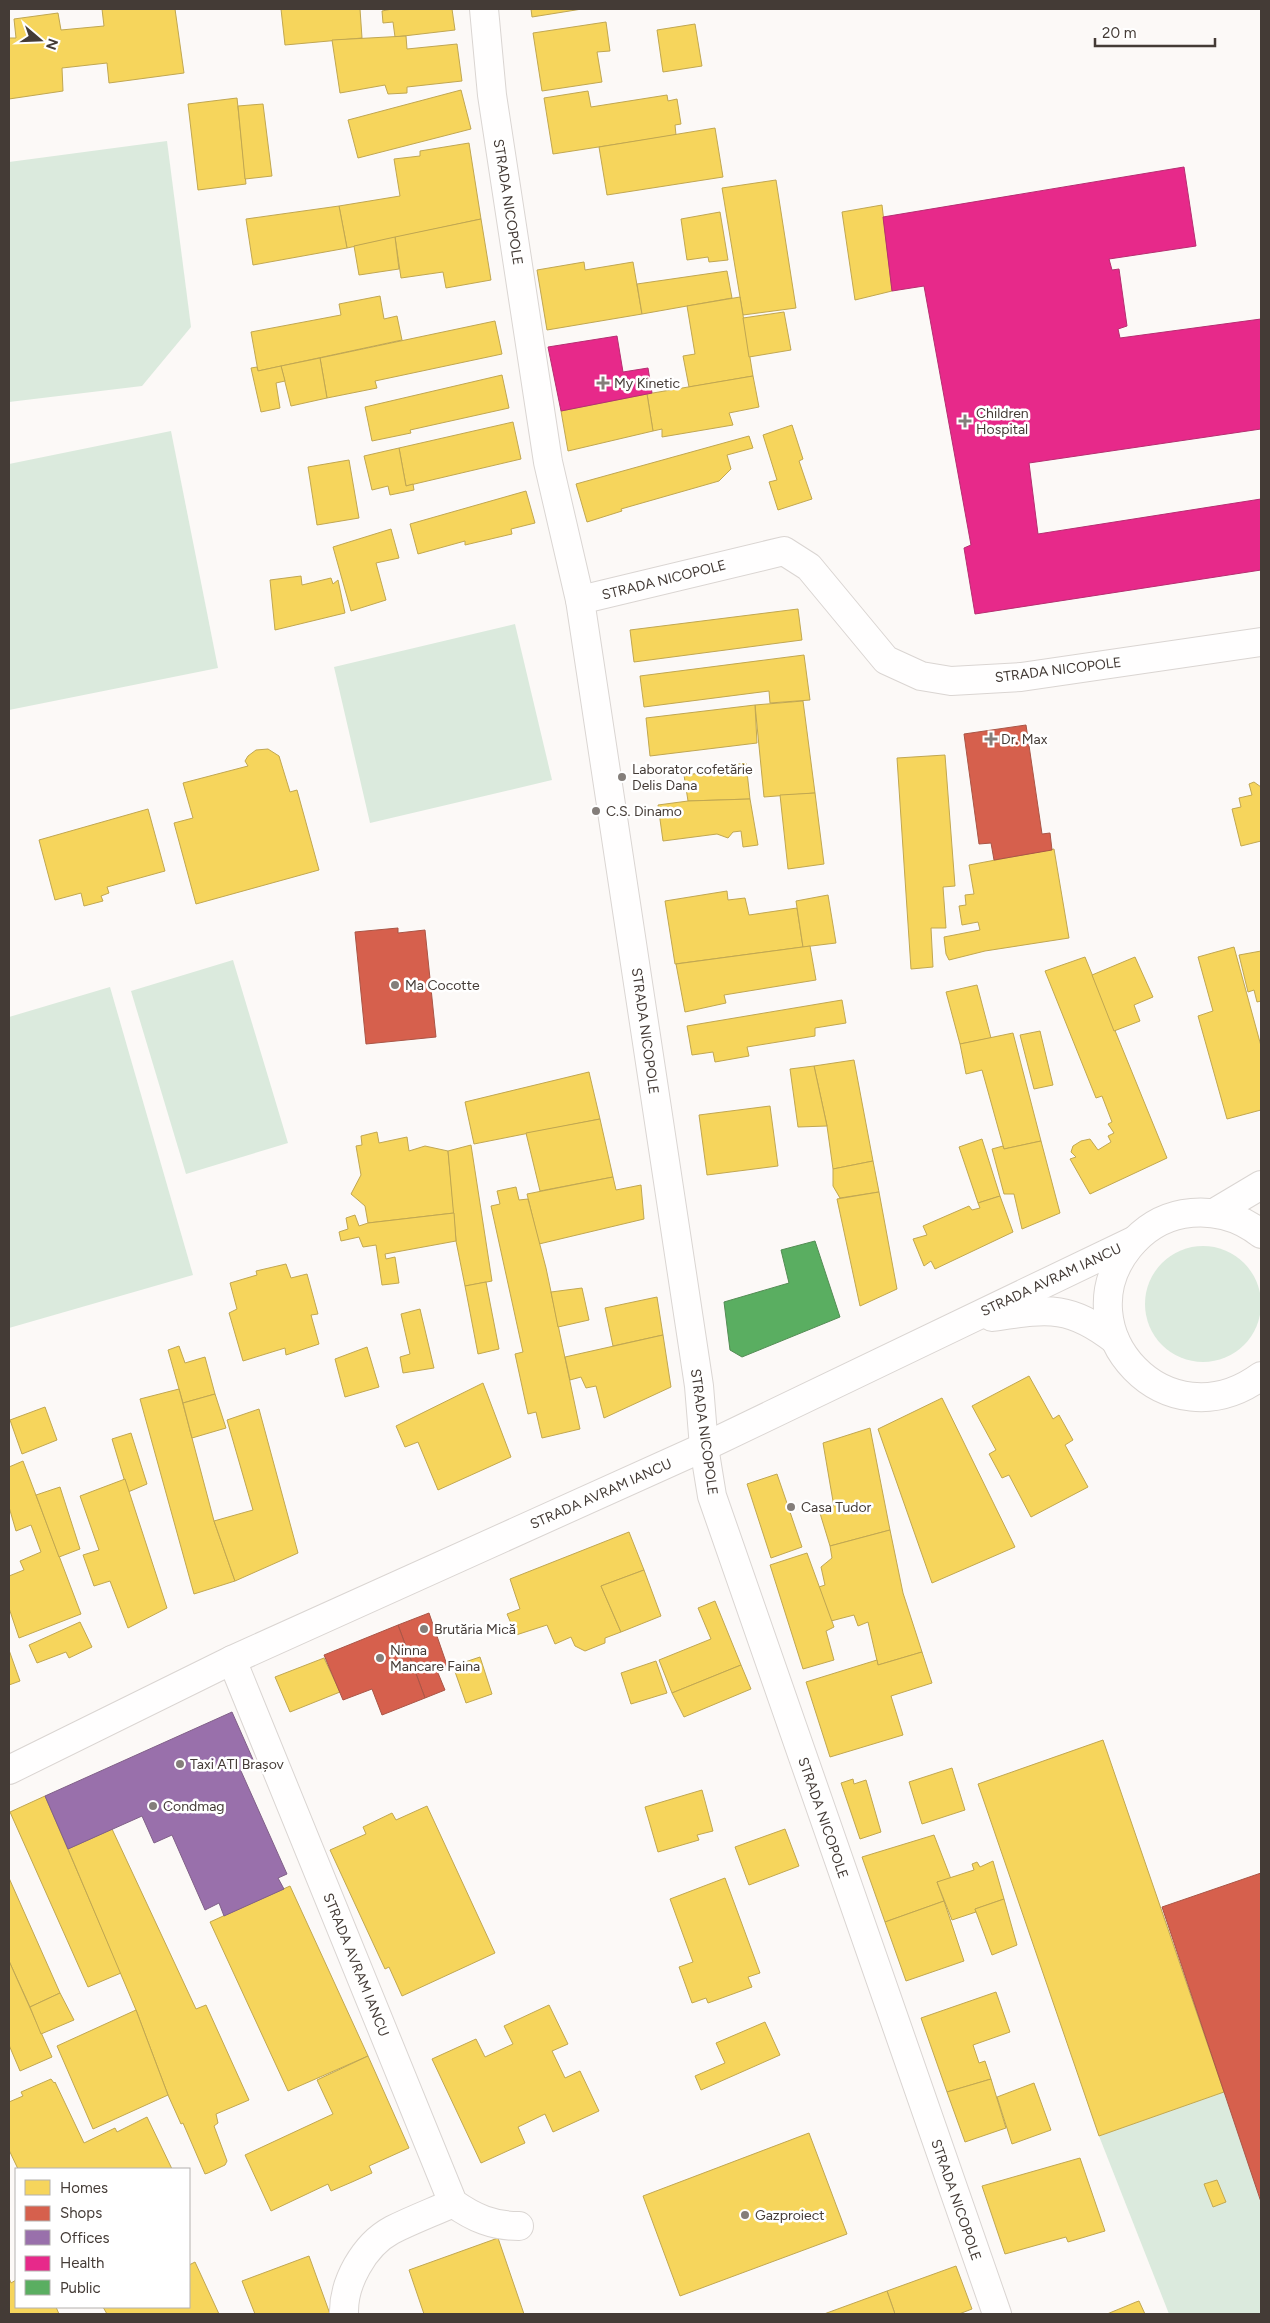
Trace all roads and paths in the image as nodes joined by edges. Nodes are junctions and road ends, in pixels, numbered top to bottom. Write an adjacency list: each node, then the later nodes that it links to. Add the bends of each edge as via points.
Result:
1 (484, 9): 2 (street, STRADA NICOPOLE, via 492,95 548,462)
2 (580, 600): 3 (street, STRADA NICOPOLE, via 784,551 809,567 886,660 921,676 951,681 1021,677); 11 (street, STRADA NICOPOLE, via 699,1386)
3 (1261, 642)
4 (1261, 1185): 5 (street)
5 (1214, 1213): 6 (street, via 1230,1216); 7 (street, via 1190,1213 1166,1219)
6 (1261, 1234)
7 (1135, 1240): 8 (street, STRADA AVRAM IANCU); 9 (street, via 1117,1265 1109,1294 1111,1325)
8 (966, 1320): 9 (street, STRADA AVRAM IANCU, via 1040,1310 1060,1311 1098,1326); 11 (street, STRADA AVRAM IANCU)
9 (1116, 1340): 10 (street, via 1124,1356 1148,1382 1180,1396 1216,1397 1234,1392)
10 (1261, 1376)
11 (704, 1447): 12 (street, STRADA AVRAM IANCU); 17 (street, STRADA NICOPOLE, via 712,1496)
12 (232, 1660): 13 (street, STRADA AVRAM IANCU); 14 (street, STRADA AVRAM IANCU)
13 (9, 1770)
14 (453, 2203): 15 (street, via 471,2216 487,2222); 16 (street, via 390,2231 370,2248 353,2273 344,2302)
15 (519, 2226)
16 (344, 2314)
17 (996, 2314)

